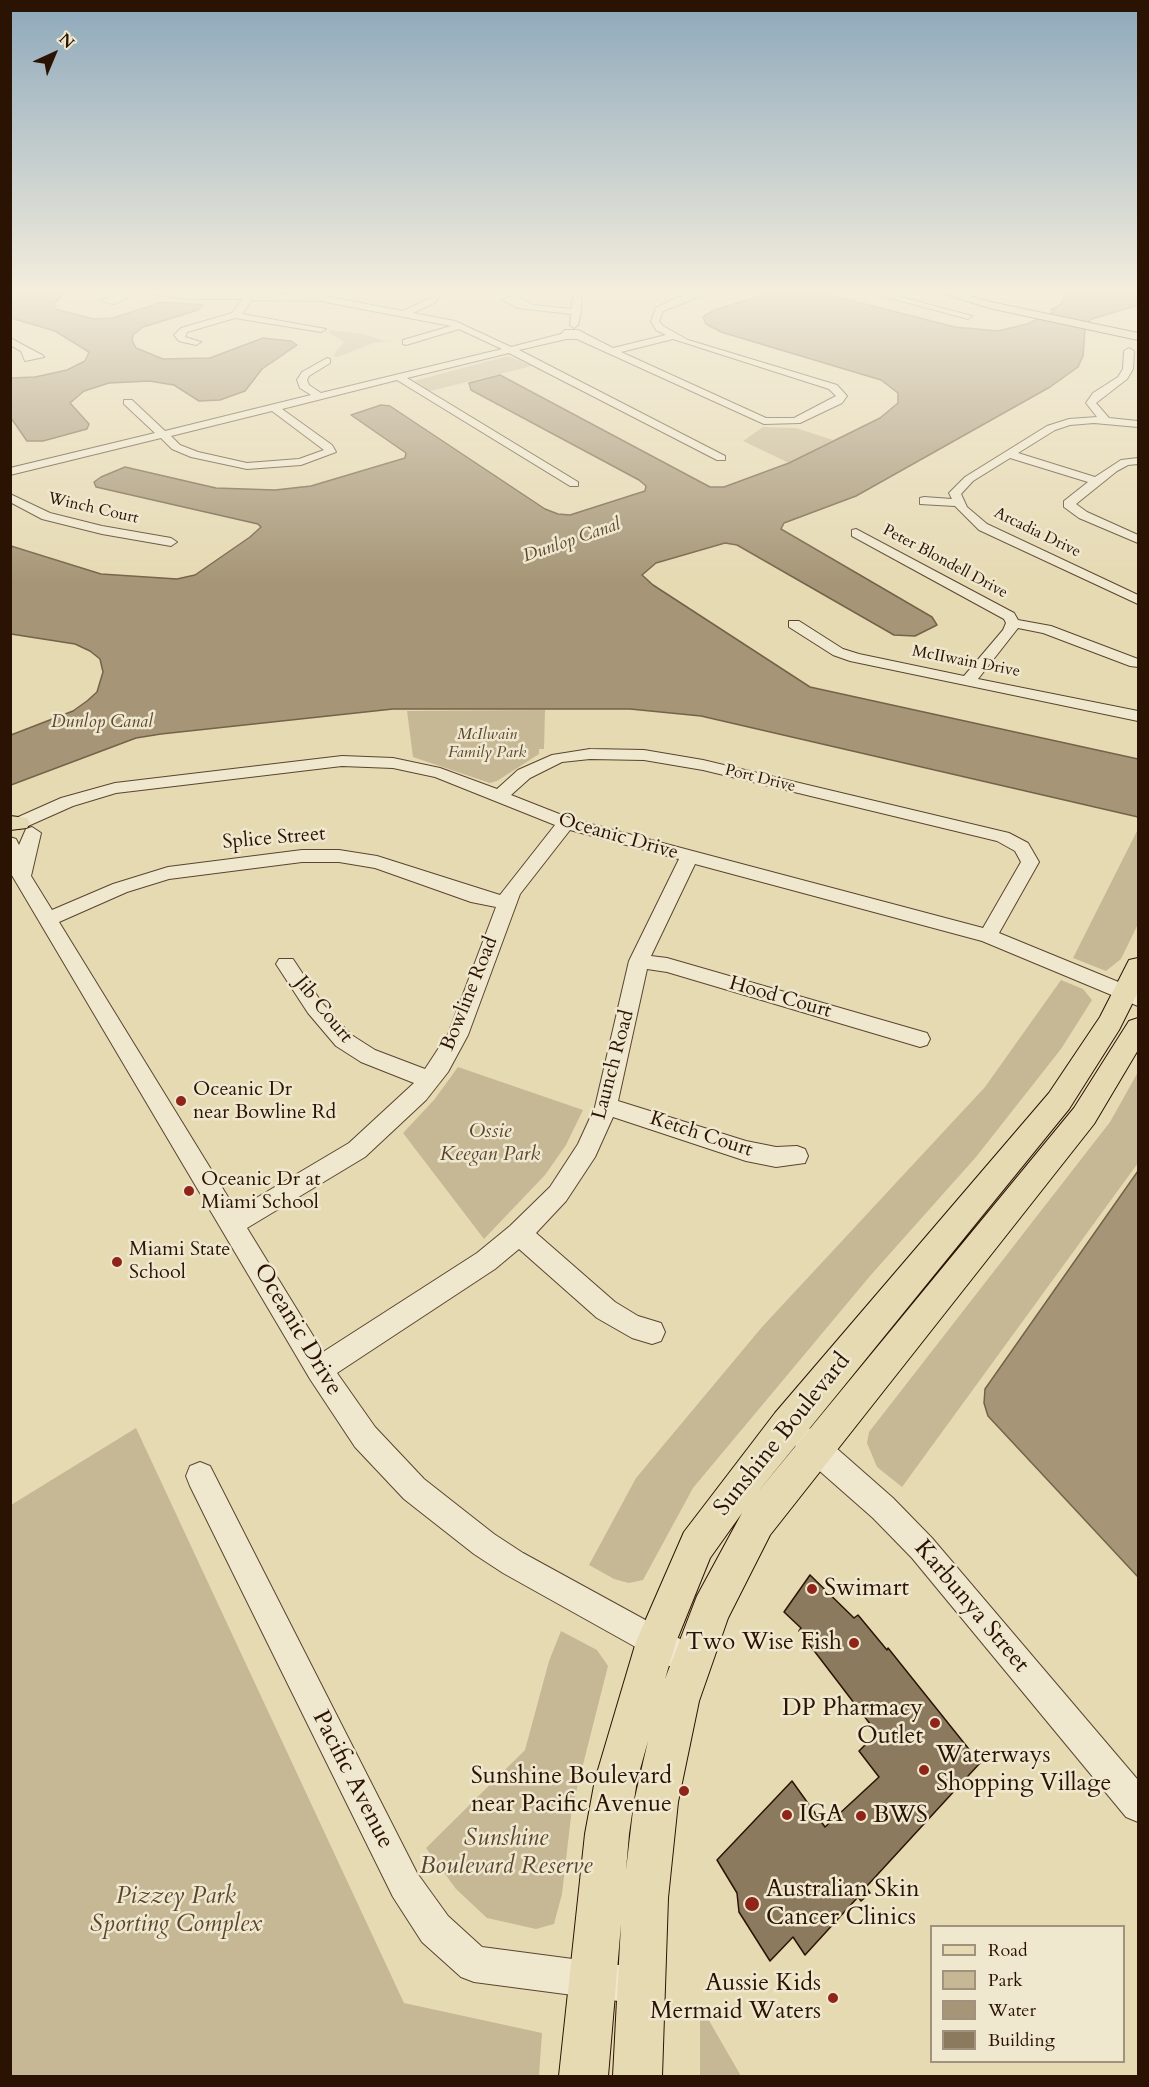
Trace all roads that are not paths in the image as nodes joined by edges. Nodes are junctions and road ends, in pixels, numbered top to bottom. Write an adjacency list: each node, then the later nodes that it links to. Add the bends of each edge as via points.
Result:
1 (306, 387): 8 (street)
2 (360, 387): 8 (street)
3 (415, 387): 19 (street)
4 (582, 387): 15 (street)
5 (692, 387): 6 (street, via 764,421 796,421 842,396)
6 (833, 387)
7 (1109, 387): 11 (street, via 1091,403)
8 (320, 397): 10 (street)
9 (128, 402): 13 (street)
10 (274, 408): 13 (street); 13 (street, via 330,452 291,464 247,466 186,452)
11 (1106, 421): 12 (street); 14 (street, via 1069,422 1051,428)
12 (1138, 424)
13 (163, 435): 17 (street)
14 (1009, 454): 18 (street); 22 (street, via 969,479 955,494)
15 (721, 459)
16 (1138, 461): 18 (street, via 1125,462)
17 (10, 472)
18 (1096, 481): 24 (street, via 1068,504 1083,515)
19 (574, 484)
20 (10, 497): 25 (street, Winch Court, via 46,516)
21 (924, 501): 22 (street)
22 (959, 502): 26 (street, Arcadia Drive, via 983,526)
23 (856, 533): 27 (street, Peter Blondell Drive, via 993,605)
24 (1138, 539)
25 (171, 542)
26 (1138, 600)
27 (1013, 623): 29 (street, via 1046,629); 30 (street, Peter Blondell Drive)
28 (794, 624): 30 (street, McIIwain Drive, via 838,652 855,658)
29 (1136, 663)
30 (968, 681): 31 (street, McIIwain Drive)
31 (1138, 716)
32 (498, 796): 33 (street, Oceanic Drive); 34 (street, Oceanic Drive, via 427,769 357,760 128,786 88,795); 36 (street, Port Drive, via 524,774 558,758 644,755 703,765 1003,837)
33 (566, 823): 37 (street, Oceanic Drive); 38 (street, Bowline Road, via 518,881)
34 (19, 830): 39 (street, Oceanic Drive, via 17,868)
35 (1044, 846): 36 (street)
36 (1026, 851): 40 (street, via 1029,867)
37 (690, 856): 40 (street, Oceanic Drive); 41 (street, Launch Road)
38 (506, 903): 39 (street, Splice Street, via 377,862 319,855 168,873 120,888); 46 (street, Bowline Road, via 461,1027)
39 (49, 919): 49 (street, Oceanic Drive)
40 (988, 936): 43 (street, Oceanic Drive)
41 (639, 961): 45 (street, Hood Court, via 667,965); 47 (street, Launch Road)
42 (286, 964): 46 (street, Jib Court, via 315,1008 343,1040 368,1056)
43 (1135, 986): 53 (main road, Sunshine Boulevard, via 1046,1118)
44 (1138, 1028): 53 (main road, Sunshine Boulevard, via 1078,1125)
45 (920, 1039)
46 (429, 1080): 49 (street, Bowline Road, via 396,1117 357,1150)
47 (606, 1107): 48 (street, Ketch Court, via 746,1151 776,1157); 50 (street, Launch Road, via 574,1171 558,1194)
48 (797, 1156)
49 (233, 1224): 52 (street, Oceanic Drive)
50 (519, 1234): 51 (street, via 606,1310 625,1323); 52 (street, Launch Road, via 466,1275)
51 (652, 1332)
52 (320, 1370): 55 (street, Oceanic Drive, via 373,1446 448,1517 513,1563)
53 (801, 1436): 55 (main road, Sunshine Boulevard, via 723,1507 697,1545); 56 (street, Karbunya Street, via 922,1548)
54 (200, 1476): 57 (street, Pacific Avenue, via 405,1885 435,1929 474,1964)
55 (674, 1652): 57 (main road, Sunshine Boulevard, via 616,1780); 58 (main road, Sunshine Boulevard, via 670,1731 656,1802 645,1898)
56 (1138, 1805)
57 (591, 1980): 58 (street, Pacific Avenue); 59 (main road)
58 (641, 1986): 60 (main road)
59 (583, 2076)
60 (638, 2076)

